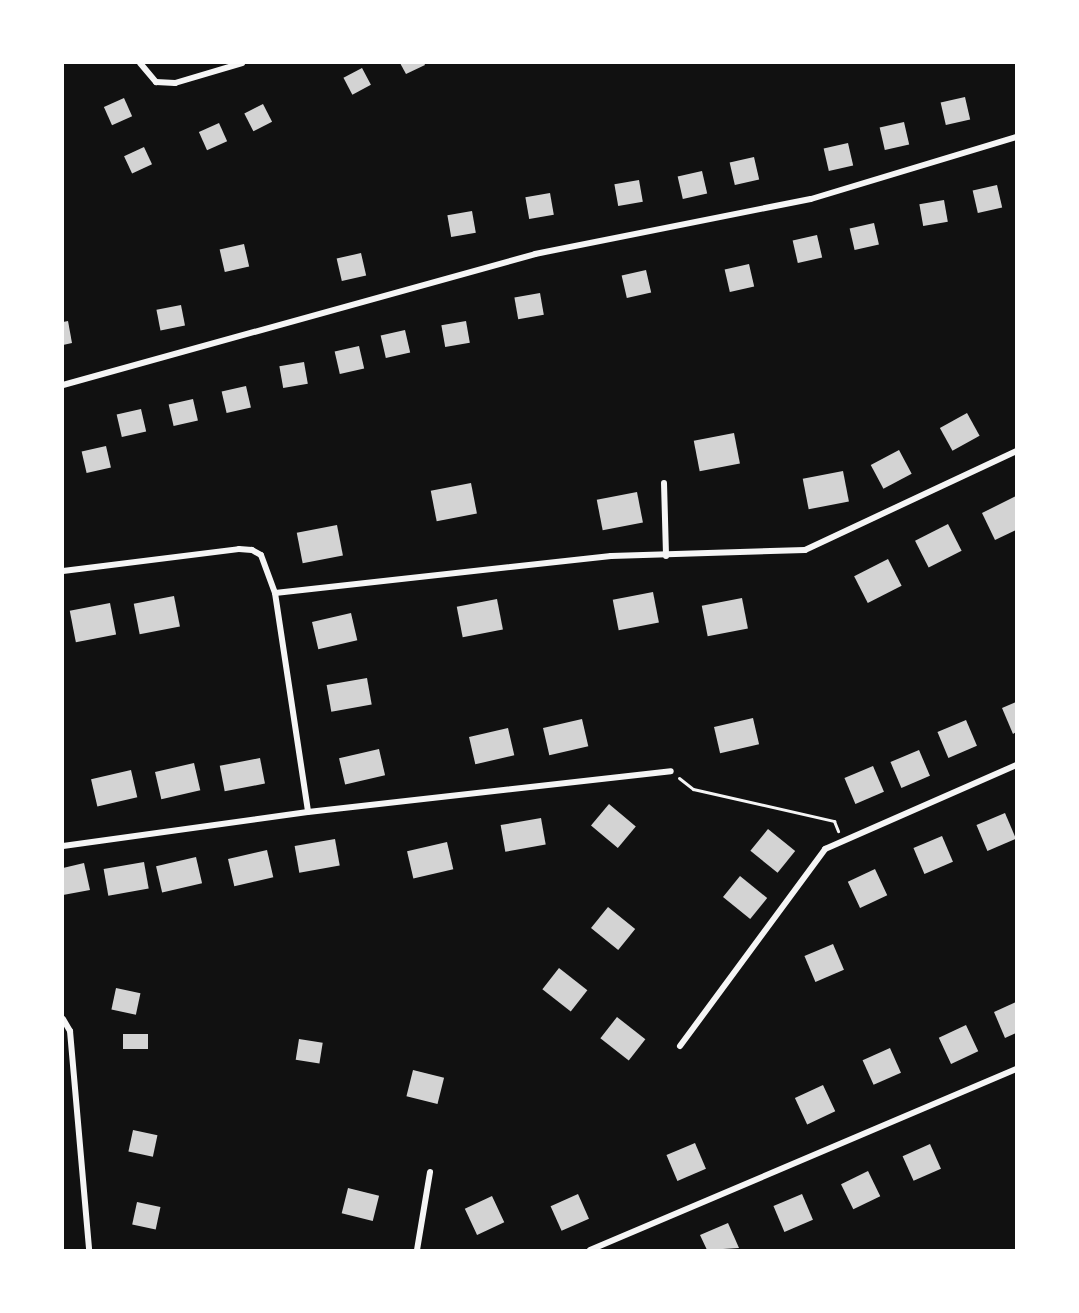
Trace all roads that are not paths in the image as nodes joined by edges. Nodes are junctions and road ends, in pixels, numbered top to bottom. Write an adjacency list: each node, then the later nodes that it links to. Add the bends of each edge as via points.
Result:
1 (140, 63): 2 (street, via 156,82 175,83)
2 (242, 63)
3 (1016, 137): 4 (street, via 811,200 535,254)
4 (63, 385)
5 (1016, 451): 7 (street, via 805,550)
6 (664, 483): 7 (street)
7 (666, 556): 9 (street, via 611,556)
8 (63, 571): 9 (street, via 252,550 261,555)
9 (275, 593): 12 (street)
10 (1016, 765): 15 (street, via 825,849)
11 (671, 771): 12 (street)
12 (308, 812): 13 (street)
13 (63, 846)
14 (63, 1019): 18 (street, via 70,1031)
15 (680, 1046)
16 (1016, 1069): 20 (street)
17 (430, 1172): 19 (street)
18 (88, 1250)
19 (417, 1250)
20 (590, 1250)

